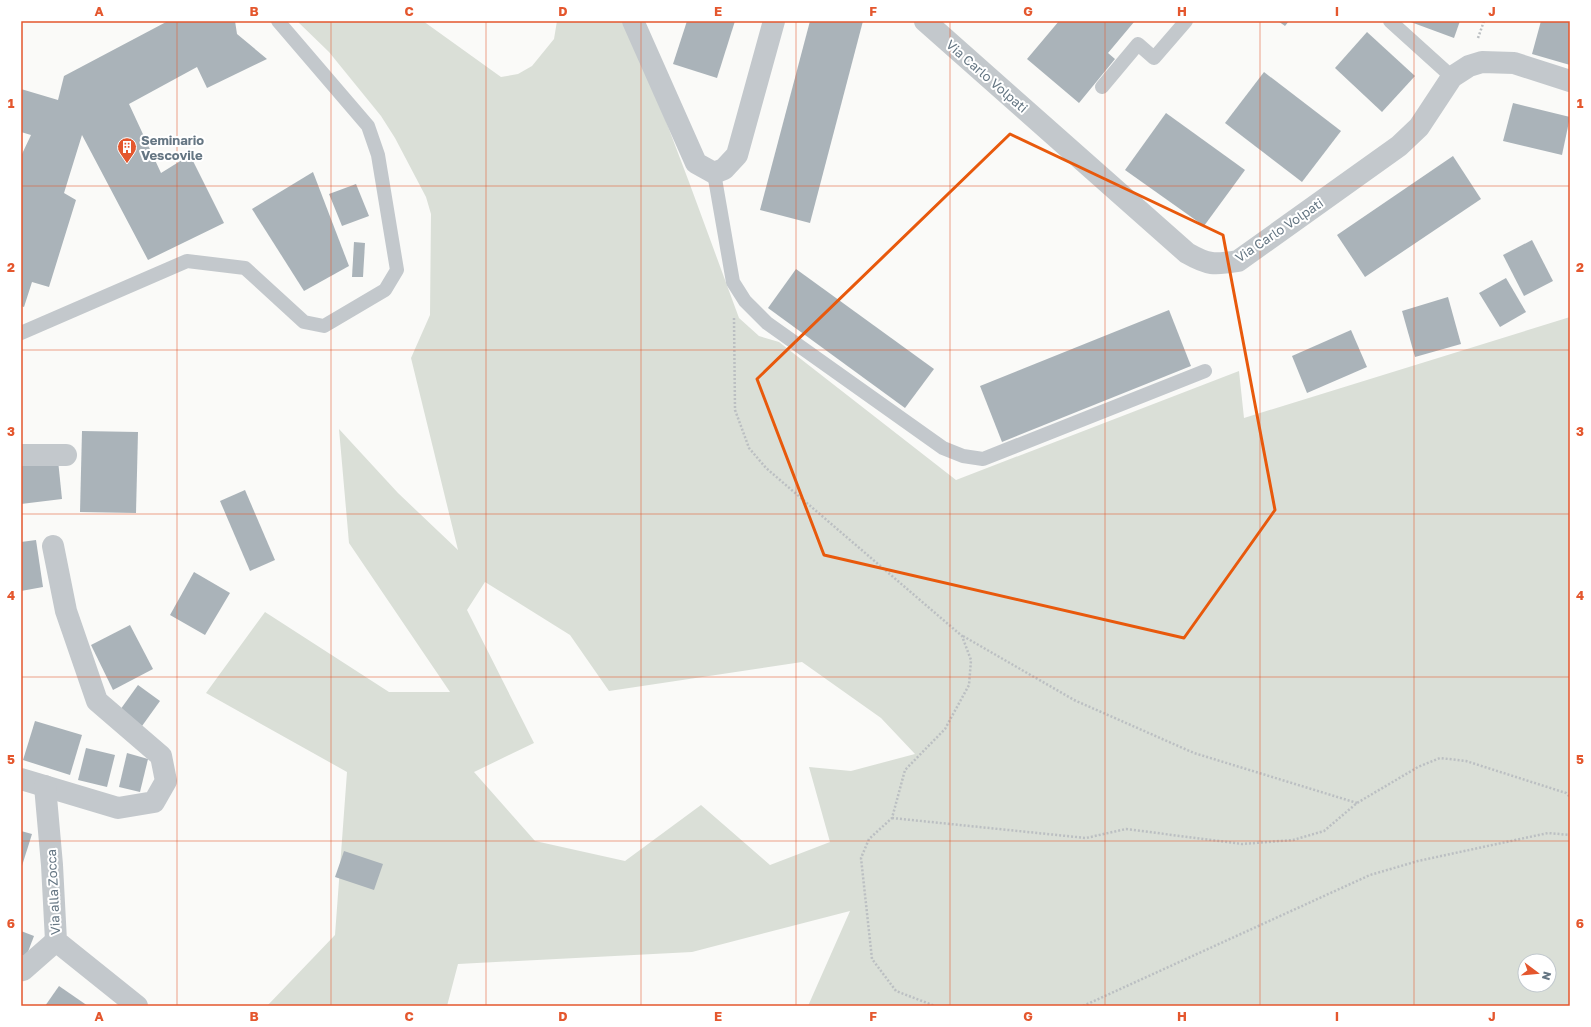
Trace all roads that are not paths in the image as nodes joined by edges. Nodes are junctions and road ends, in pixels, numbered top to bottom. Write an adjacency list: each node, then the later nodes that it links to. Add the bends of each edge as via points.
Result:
1 (278, 21): 11 (lane, via 368,126 378,155 397,270 385,290 324,326 304,322 245,268 187,261)
2 (633, 21): 10 (street, via 696,163)
3 (774, 21): 10 (street, via 737,155 724,170)
4 (924, 21): 7 (street, Via Carlo Volpati, via 1187,253 1201,261 1216,264 1238,261 1399,146 1419,128)
5 (1186, 21): 9 (lane, via 1154,58 1138,44)
6 (1390, 21): 7 (lane)
7 (1452, 77): 8 (street, Via Carlo Volpati, via 1469,66 1482,62 1496,62 1514,63)
8 (1570, 81)
9 (1102, 87)
10 (714, 173): 12 (lane, via 733,282 745,301 767,323 943,448 963,456 983,459)
11 (21, 333)
12 (1205, 371)
13 (21, 455): 14 (street)
14 (66, 455)
15 (53, 546): 17 (street, via 66,611 97,701 161,756 166,781 154,802 118,808)
16 (21, 779): 17 (street)
17 (45, 786): 18 (street, Via alla Zocca)
18 (56, 941): 19 (street, via 23,970); 20 (street, Via alla Zocca)
19 (21, 969)
20 (137, 1006)

